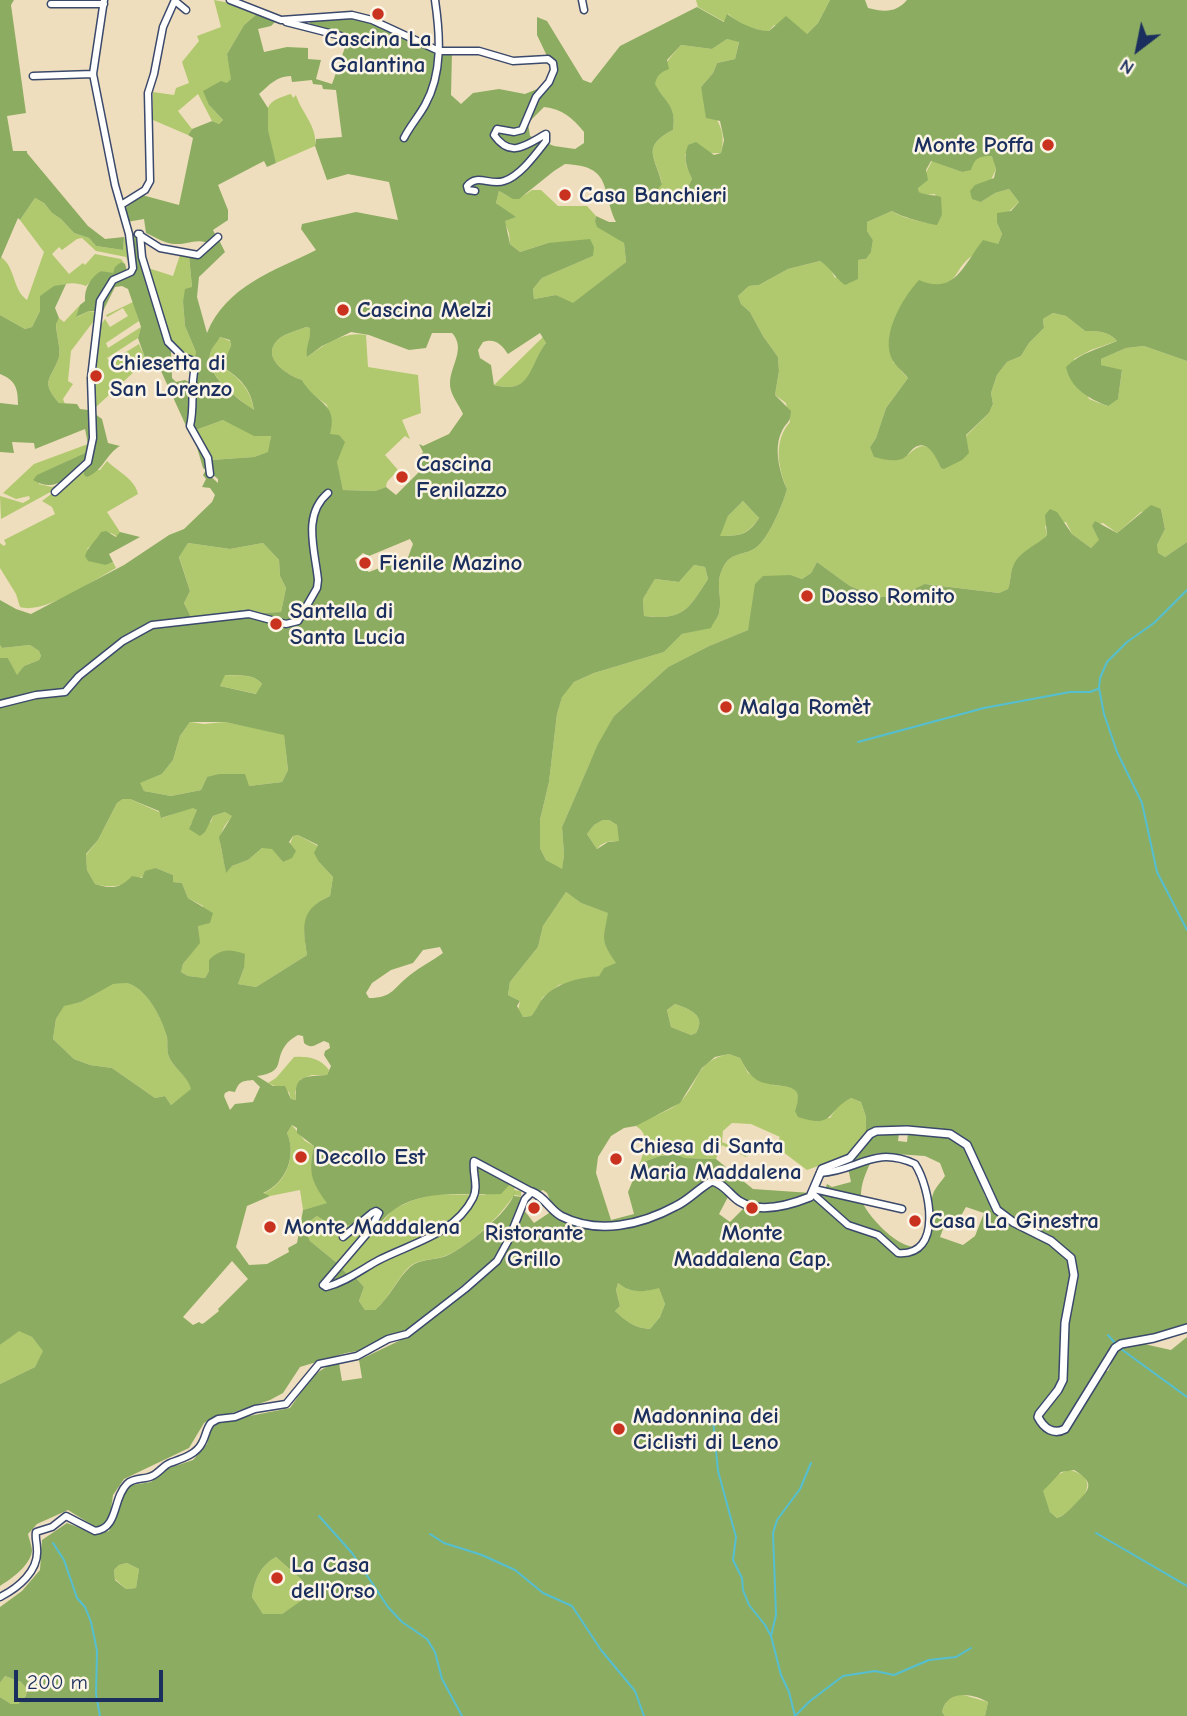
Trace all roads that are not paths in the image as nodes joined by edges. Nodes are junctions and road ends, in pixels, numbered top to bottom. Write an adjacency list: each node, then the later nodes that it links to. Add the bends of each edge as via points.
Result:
1 (175, 0): 7 (street); 16 (street, via 163,27 148,93 150,181 145,190)
2 (230, 0): 9 (street)
3 (435, 0): 11 (street)
4 (582, 0): 8 (street)
5 (104, 2): 6 (street); 12 (street)
6 (51, 4)
7 (186, 10)
8 (584, 10)
9 (281, 20): 10 (street, via 341,36); 11 (street, via 352,15)
10 (343, 43)
11 (439, 51): 14 (street, via 433,86); 15 (street, via 479,51 513,61 548,59 553,64 549,82 536,97 522,130 497,130 494,135 510,147 521,148 546,134 546,141 510,178 496,183 470,182 468,190)
12 (93, 74): 13 (street); 16 (street)
13 (33, 76)
14 (404, 138)
15 (475, 191)
16 (121, 205): 17 (street)
17 (129, 234): 18 (street); 21 (street, via 133,268 113,280 100,301 88,462)
18 (140, 234): 19 (street, via 160,248 198,255); 20 (street, via 142,257 168,342 195,367 190,426 208,458)
19 (218, 237)
20 (210, 474)
21 (55, 492)
22 (328, 493): 23 (street, via 317,505 311,524 317,588 298,621 286,624 249,614 152,625 123,641 65,692)
23 (0, 705)
24 (820, 1174): 25 (street); 25 (street, via 881,1156 915,1164 926,1190 928,1237 916,1251 898,1253 873,1233 848,1225); 29 (street, via 850,1158 876,1131 950,1134 967,1145 997,1210 1051,1241 1070,1258 1074,1275 1065,1322 1063,1380 1038,1417 1048,1430 1062,1431 1070,1424 1115,1348)
25 (814, 1191): 26 (street, via 808,1198 786,1205 750,1205 712,1181 662,1213 605,1227 561,1216); 27 (street)
26 (533, 1192): 28 (street, via 475,1161 474,1197 452,1223 326,1287 323,1283 351,1254 379,1213 372,1213); 30 (street, via 525,1199 497,1261 421,1324 357,1356 319,1364 286,1404 211,1423 203,1443 192,1453 150,1478 127,1483 106,1528 95,1531 66,1516 36,1532 34,1568)
27 (902, 1209)
28 (343, 1237)
29 (1187, 1328)
30 (0, 1597)

